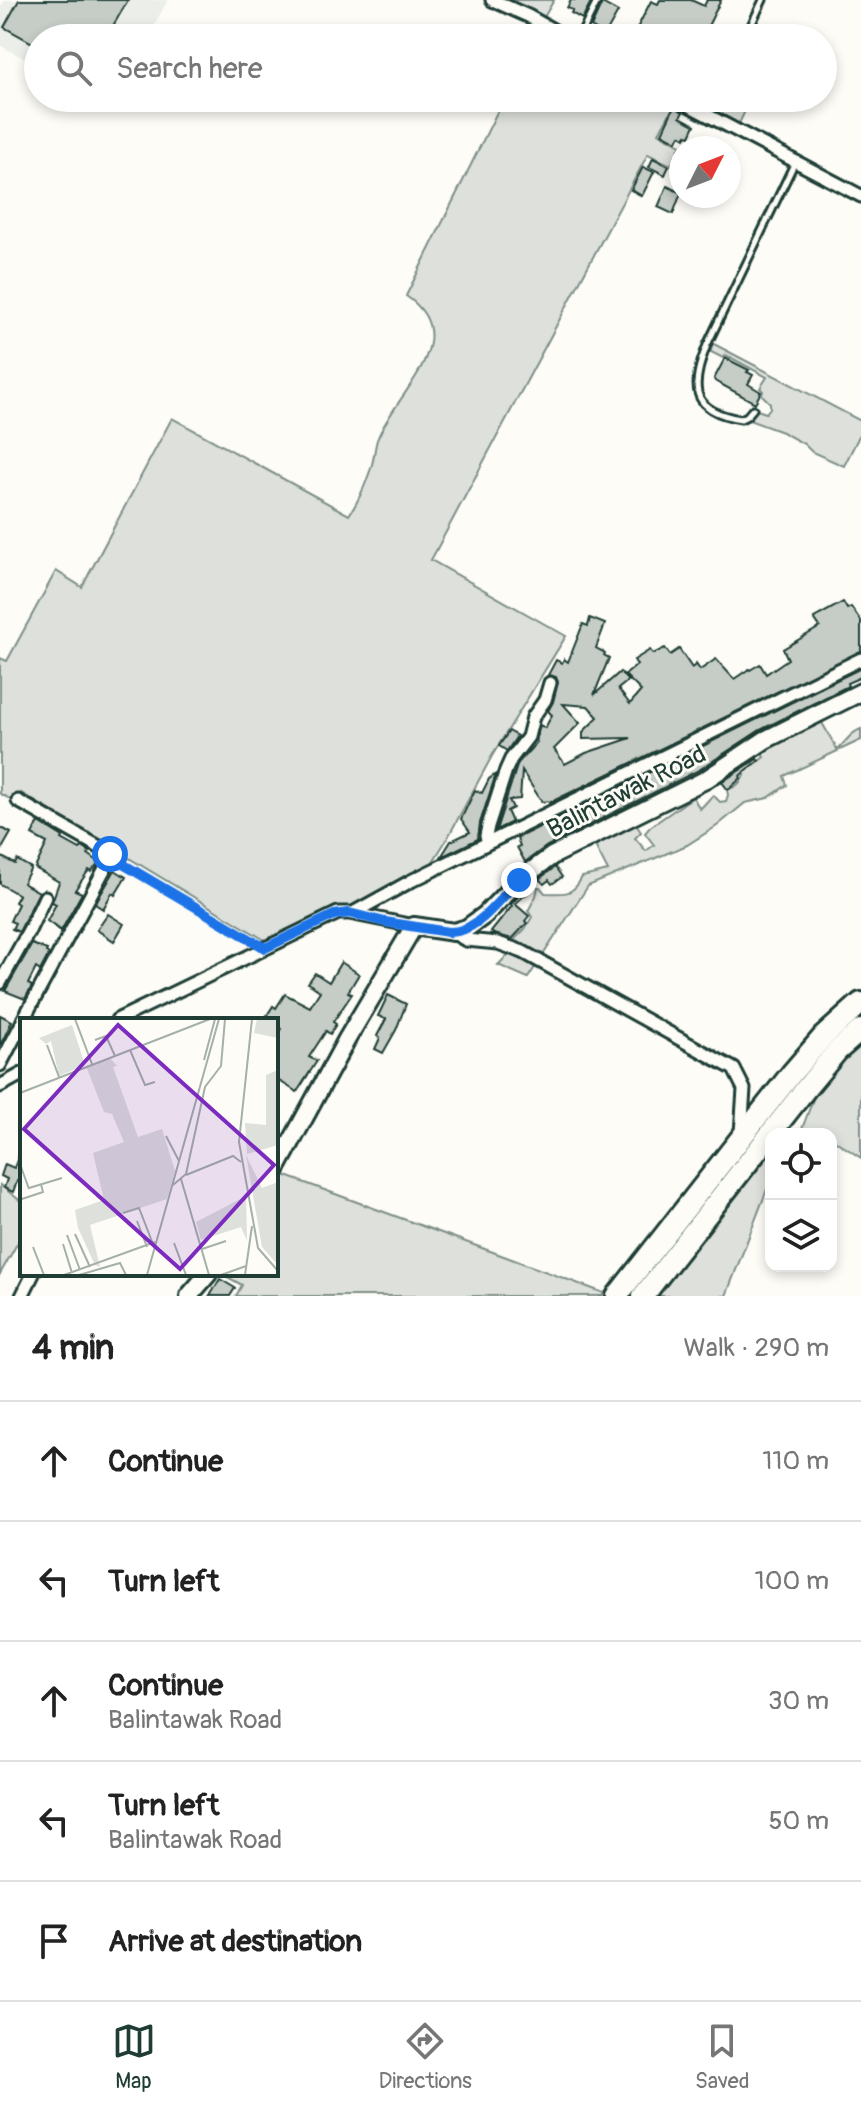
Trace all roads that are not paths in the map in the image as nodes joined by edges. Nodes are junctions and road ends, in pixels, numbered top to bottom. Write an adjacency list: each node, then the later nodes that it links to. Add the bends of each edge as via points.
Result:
1 (492, 0): 4 (street)
2 (598, 0): 5 (lane)
3 (763, 0): 6 (lane)
4 (539, 24)
5 (586, 24)
6 (752, 24)
7 (701, 112): 9 (street)
8 (710, 112): 9 (lane)
9 (708, 116): 10 (street)
10 (796, 162): 11 (street); 12 (lane, via 697,374 698,397 711,409 738,419)
11 (861, 196)
12 (753, 409)
13 (861, 659): 17 (street)
14 (550, 683): 17 (street, via 528,737 506,770)
15 (861, 692): 21 (street, Balintawak Road, via 765,740 705,780 552,856 475,923)
16 (18, 801): 24 (street, via 111,857)
17 (488, 842): 19 (street)
18 (45, 897): 22 (street)
19 (353, 913): 20 (street); 25 (street, via 338,913)
20 (414, 926): 21 (street); 33 (street)
21 (452, 932): 32 (street, via 523,952 734,1069 744,1089)
22 (0, 983)
23 (861, 1003): 32 (highway, via 792,1073)
24 (25, 1018)
25 (121, 1018)
26 (20, 1027): 28 (street)
27 (861, 1030): 32 (highway)
28 (0, 1065): 29 (street)
29 (20, 1070)
30 (20, 1072): 31 (street)
31 (0, 1086)
32 (738, 1152): 38 (highway); 39 (highway)
33 (278, 1166)
34 (32, 1276): 36 (street)
35 (206, 1276): 37 (street)
36 (22, 1296)
37 (189, 1296)
38 (617, 1296)
39 (643, 1296)

